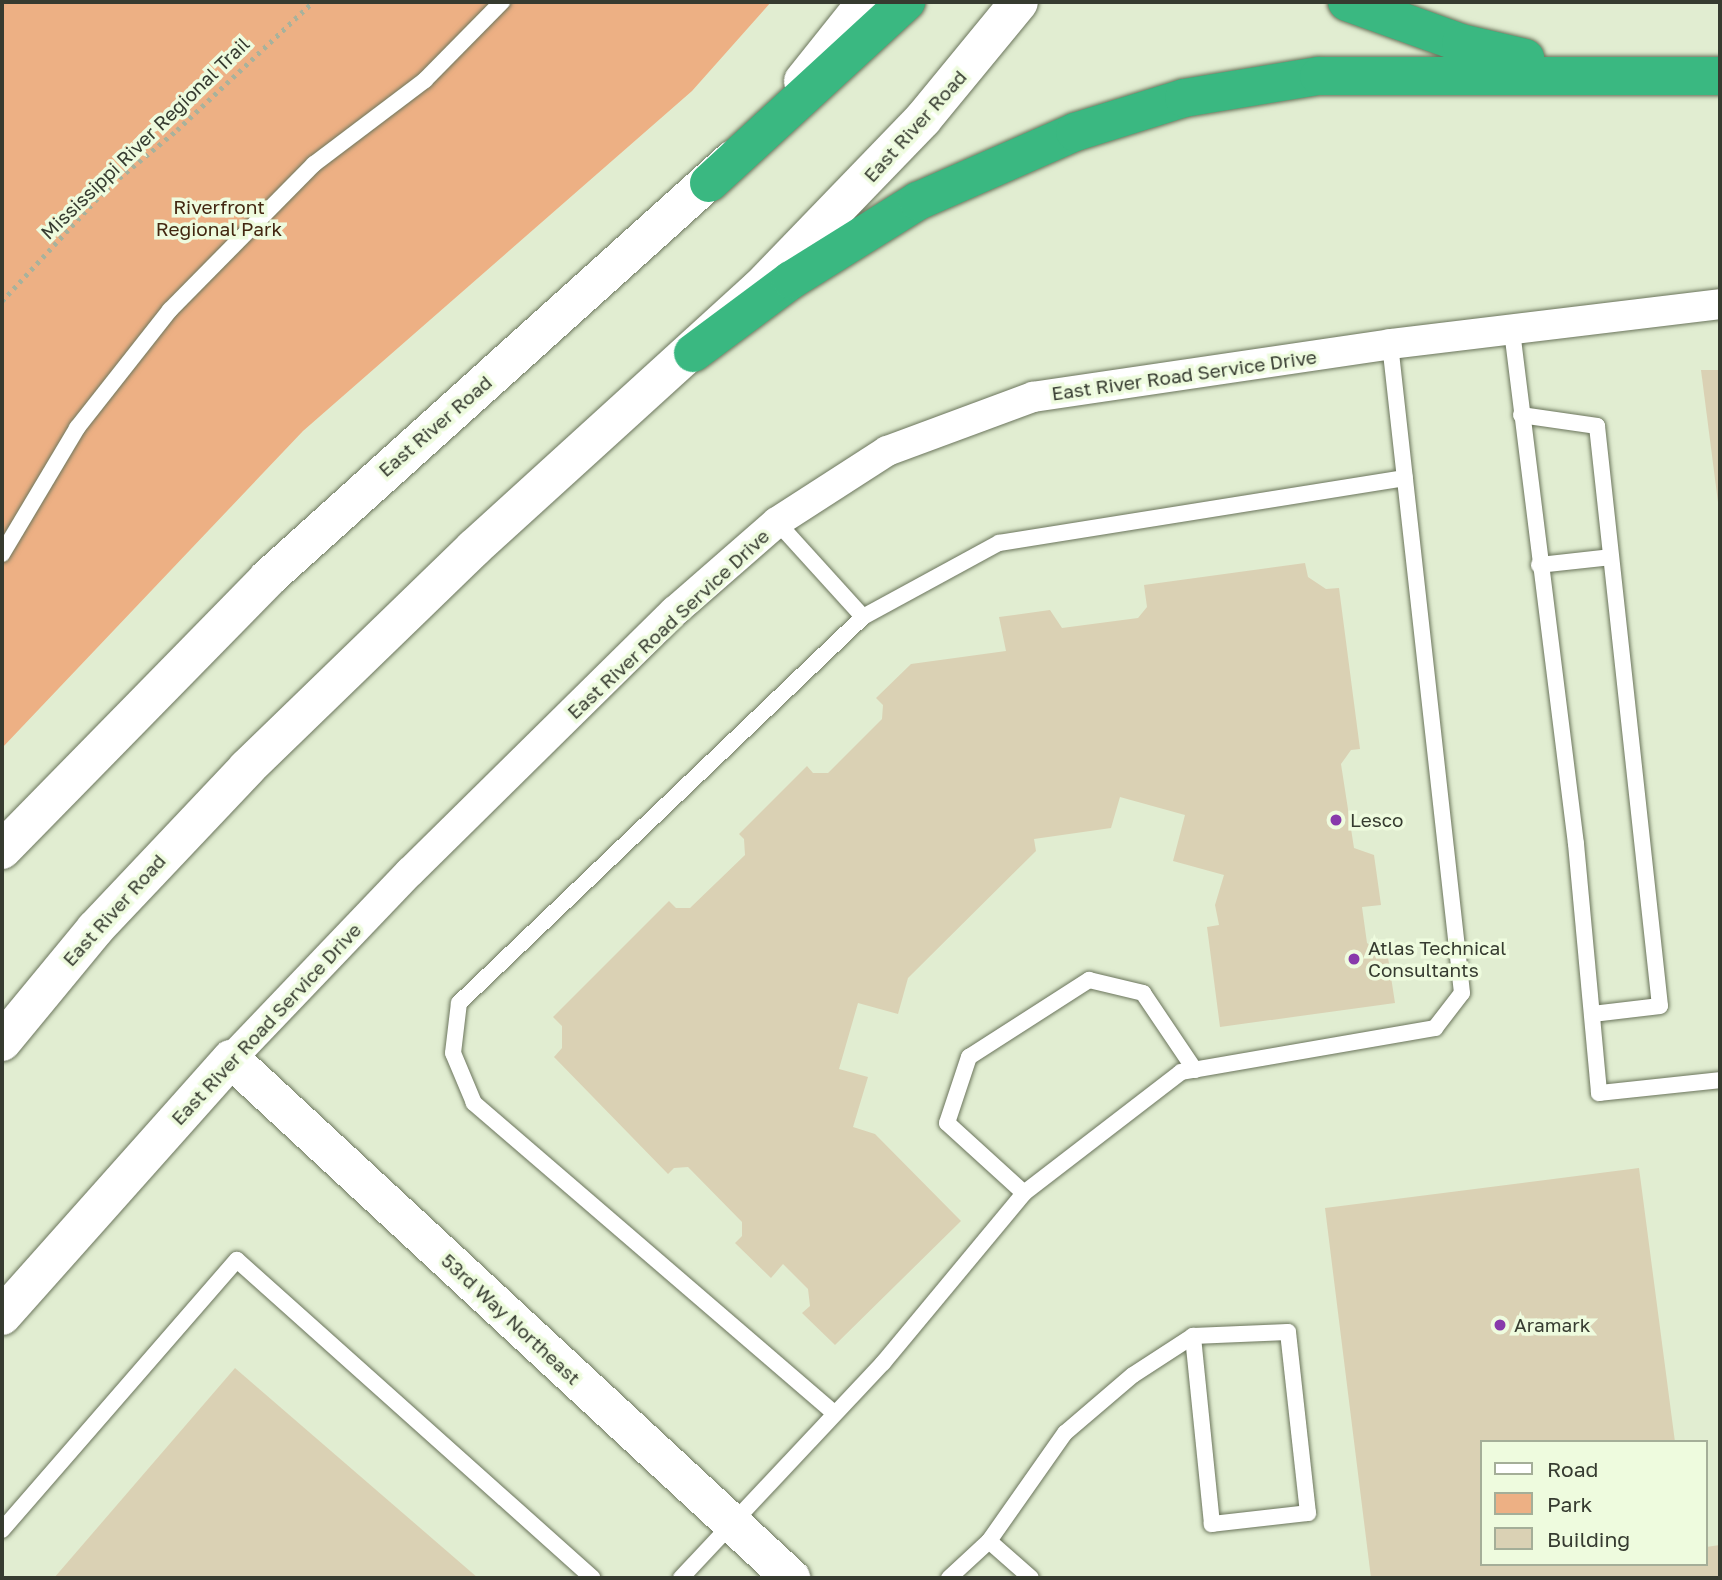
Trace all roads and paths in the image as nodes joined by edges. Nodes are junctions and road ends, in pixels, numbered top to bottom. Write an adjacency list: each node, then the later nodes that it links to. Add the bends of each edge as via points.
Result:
1 (313, 2): 9 (path, Mississippi River Regional Trail, via 106,190)
2 (502, 2): 17 (lane, via 425,80 314,164 170,310 77,428)
3 (866, 2): 8 (street, East River Road, via 790,97)
4 (906, 2): 8 (highway)
5 (1019, 2): 13 (street, East River Road, via 923,119)
6 (1347, 2): 7 (highway, via 1496,53)
7 (1703, 76): 13 (highway, via 1319,76 1184,99 1075,132 918,201 790,280)
8 (709, 183): 21 (street, East River Road, via 268,578)
9 (2, 301)
10 (1720, 304): 11 (street, East River Road Service Drive)
11 (1512, 331): 12 (street, East River Road Service Drive); 14 (lane)
12 (1390, 344): 15 (lane); 16 (street, East River Road Service Drive, via 1033,397 887,451)
13 (693, 353): 23 (street, East River Road, via 474,548 257,759 94,929)
14 (1521, 415): 18 (lane, via 1597,426); 19 (lane)
15 (1405, 478): 20 (lane, via 999,543); 25 (lane, via 1462,993 1435,1028)
16 (778, 522): 20 (lane); 24 (street, East River Road Service Drive, via 675,611 574,710)
17 (2, 554)
18 (1611, 557): 19 (lane); 22 (lane, via 1660,1006)
19 (1539, 565): 22 (lane, via 1577,844)
20 (863, 617): 30 (lane, via 459,1003 453,1053 474,1103)
21 (2, 850)
22 (1592, 1014): 26 (lane, via 1599,1093)
23 (2, 1042)
24 (231, 1059): 28 (street, East River Road Service Drive); 31 (street, 53rd Way Northeast)
25 (1195, 1070): 27 (lane, via 1181,1072); 27 (lane, via 1143,993 1089,979 969,1057 947,1123)
26 (1720, 1080)
27 (1024, 1194): 30 (lane, via 883,1363)
28 (5, 1306)
29 (1193, 1336): 29 (lane, via 1288,1332 1308,1513 1213,1524); 33 (lane, via 1133,1375 1065,1433)
30 (833, 1412): 31 (lane)
31 (732, 1524): 35 (lane); 36 (street, 53rd Way Northeast)
32 (2, 1530): 34 (lane, via 237,1260)
33 (989, 1541): 37 (lane); 38 (lane)
34 (593, 1578)
35 (681, 1578)
36 (791, 1578)
37 (949, 1578)
38 (1031, 1578)

